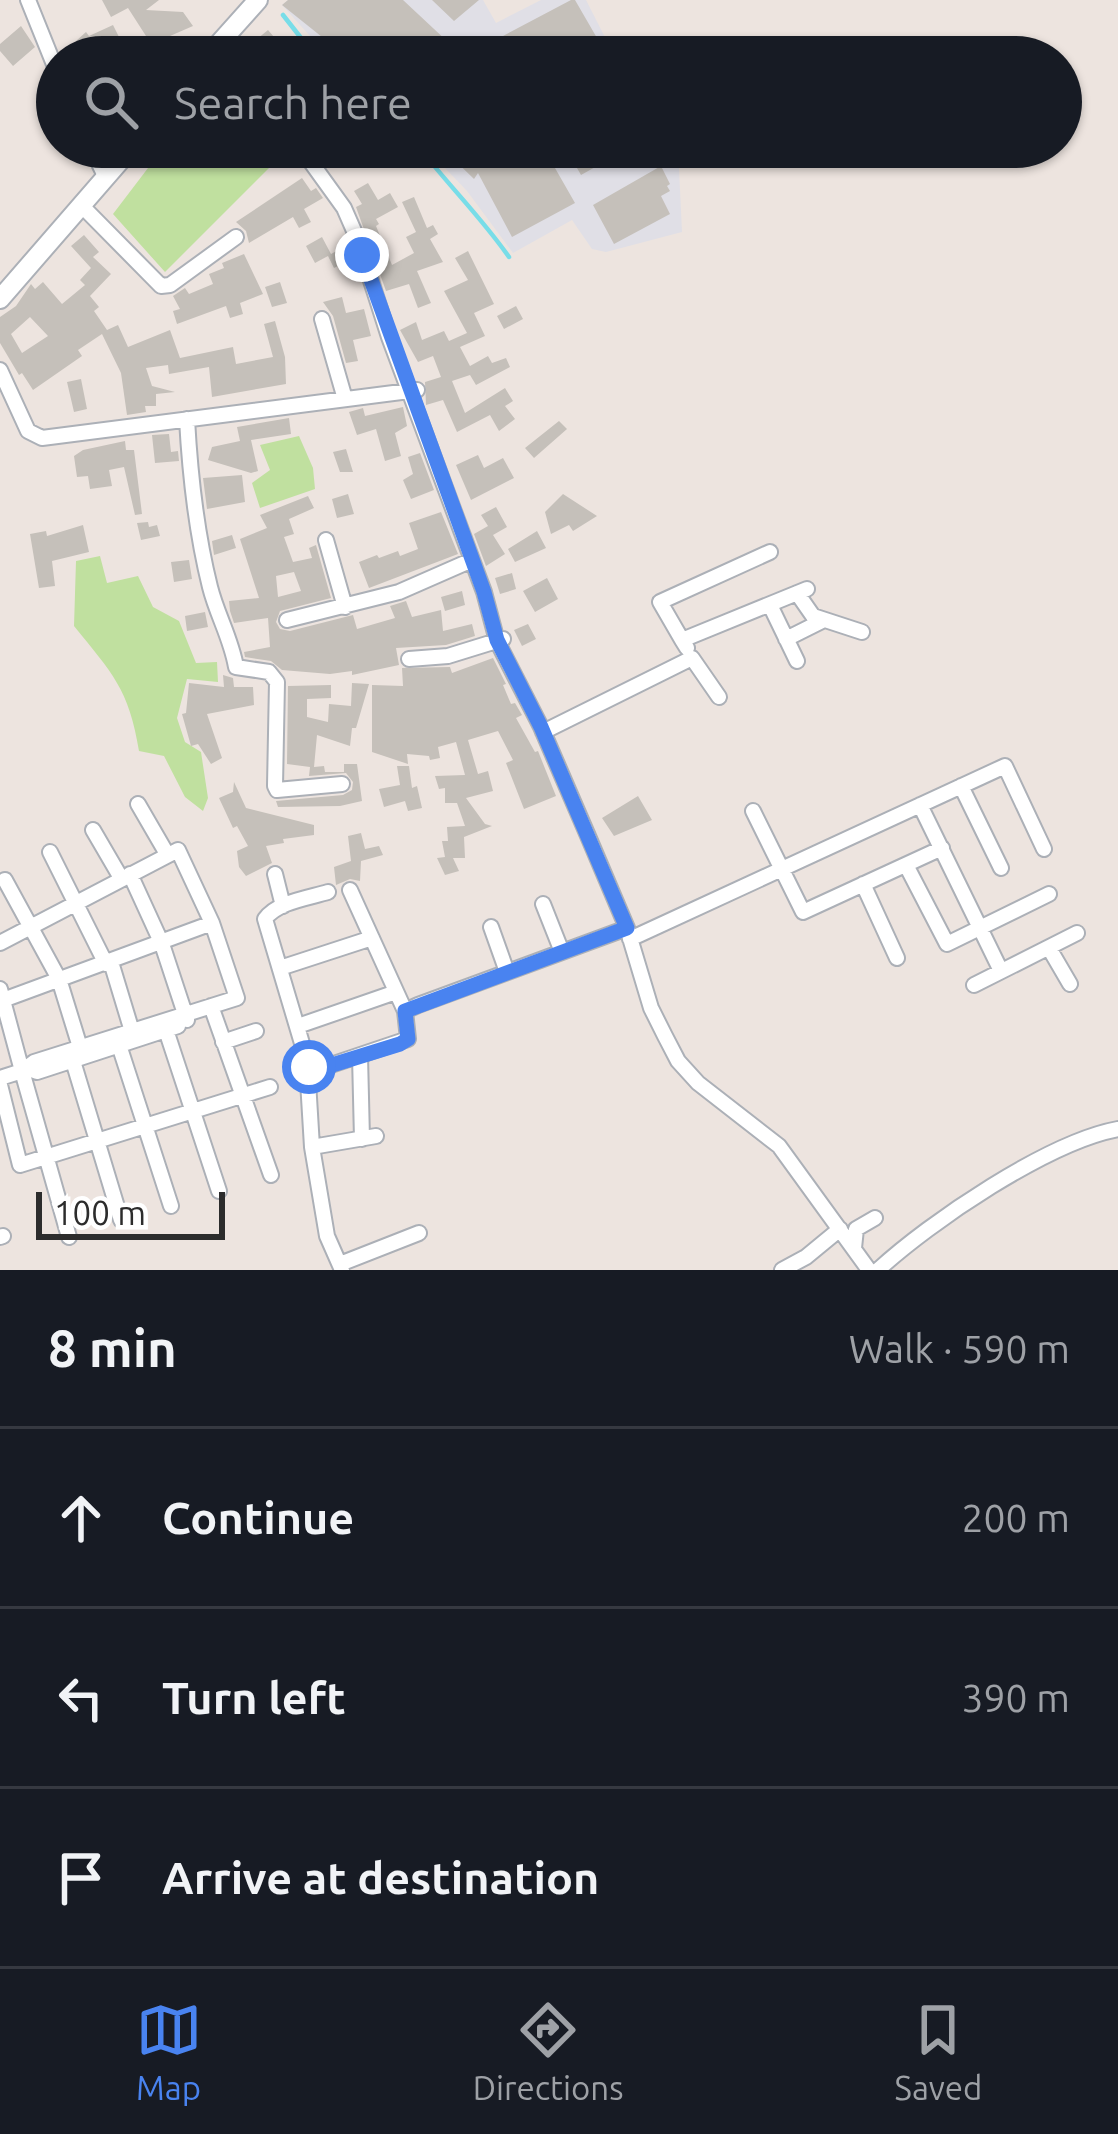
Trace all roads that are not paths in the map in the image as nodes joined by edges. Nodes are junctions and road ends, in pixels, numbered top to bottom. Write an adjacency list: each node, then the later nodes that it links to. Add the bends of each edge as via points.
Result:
1 (28, 0): 3 (street)
2 (258, 0): 4 (main road)
3 (42, 36)
4 (225, 36)
5 (101, 168): 8 (street)
6 (114, 168): 8 (main road)
7 (315, 168): 14 (street, via 344,208)
8 (106, 178): 9 (main road)
9 (83, 206): 10 (street, via 161,286); 11 (main road)
10 (236, 237)
11 (0, 299)
12 (322, 319): 15 (street)
13 (0, 370): 16 (street, via 36,437)
14 (414, 391): 15 (street); 19 (street)
15 (346, 399): 16 (street)
16 (187, 418): 33 (street, via 192,498 236,667 269,672 277,682 275,786)
17 (326, 540): 21 (street)
18 (770, 552): 27 (street, via 660,602)
19 (472, 560): 21 (street); 25 (street)
20 (770, 605): 23 (street, via 802,591); 26 (street); 27 (street)
21 (345, 607): 22 (street)
22 (287, 620)
23 (822, 621): 24 (street); 26 (street)
24 (862, 632)
25 (501, 639): 29 (street); 32 (street)
26 (786, 639): 30 (street)
27 (682, 640): 28 (street)
28 (692, 658): 31 (street); 32 (street)
29 (409, 659)
30 (797, 661)
31 (719, 697)
32 (543, 732): 61 (street)
33 (342, 784)
34 (961, 786): 36 (street); 40 (street, via 1005,766); 44 (street)
35 (138, 804): 42 (street)
36 (920, 805): 39 (street); 45 (street)
37 (753, 811): 45 (street)
38 (93, 830): 47 (street)
39 (942, 848): 43 (street); 59 (street)
40 (1044, 849)
41 (50, 852): 53 (street)
42 (167, 854): 47 (street); 56 (street, via 178,850)
43 (906, 865): 49 (street); 59 (street, via 947,944)
44 (1001, 868)
45 (782, 869): 49 (street, via 803,912); 61 (street)
46 (275, 874): 55 (street)
47 (126, 876): 53 (street); 64 (street)
48 (5, 880): 57 (street)
49 (863, 884): 67 (street)
50 (350, 890): 62 (street)
51 (328, 892): 55 (street)
52 (1049, 894): 59 (street)
53 (77, 902): 57 (street); 68 (street)
54 (543, 904): 66 (street)
55 (283, 905): 69 (street, via 265,919)
56 (212, 923): 64 (street); 77 (street, via 237,998)
57 (32, 926): 63 (street); 72 (street)
58 (490, 927): 71 (street)
59 (980, 927): 70 (street)
60 (1077, 933): 65 (street)
61 (628, 934): 66 (street); 105 (street, via 678,1061 779,1146)
62 (372, 938): 69 (street); 75 (street)
63 (0, 943)
64 (162, 944): 68 (street); 79 (street)
65 (1049, 948): 70 (street); 73 (street)
66 (562, 952): 71 (street)
67 (897, 958)
68 (109, 963): 72 (street); 83 (street)
69 (280, 968): 80 (street)
70 (1001, 970): 74 (street)
71 (507, 972): 78 (street)
72 (58, 980): 76 (street); 86 (street)
73 (1070, 984)
74 (974, 985)
75 (396, 992): 78 (street); 80 (street)
76 (2, 995): 88 (street)
77 (213, 1011): 79 (street); 84 (street)
78 (405, 1011): 87 (street, via 408,1039)
79 (187, 1019): 81 (street); 83 (street)
80 (298, 1025): 89 (street)
81 (166, 1030): 83 (street); 93 (street)
82 (256, 1031): 84 (street)
83 (134, 1035): 85 (street); 86 (street)
84 (224, 1042): 92 (street)
85 (118, 1045): 86 (street); 95 (street)
86 (78, 1055): 88 (street); 97 (street)
87 (360, 1056): 89 (street); 98 (street, via 369,1137)
88 (26, 1070): 90 (street); 99 (street)
89 (316, 1070): 98 (street, via 308,1081)
90 (0, 1081): 94 (street)
91 (270, 1088): 92 (street)
92 (242, 1097): 93 (street); 100 (street)
93 (191, 1112): 95 (street); 101 (street)
94 (3, 1114): 99 (street, via 20,1165)
95 (144, 1128): 97 (street); 102 (street)
96 (1118, 1130): 111 (street, via 1064,1148 955,1210)
97 (96, 1143): 99 (street); 104 (street)
98 (312, 1147): 109 (street)
99 (46, 1158): 107 (street)
100 (271, 1175)
101 (219, 1191)
102 (170, 1207)
103 (875, 1218): 108 (street, via 856,1229)
104 (121, 1220)
105 (840, 1229): 108 (street); 110 (street)
106 (418, 1233): 109 (street)
107 (69, 1237)
108 (854, 1248): 111 (street)
109 (341, 1267)
110 (782, 1270)
111 (873, 1270)

